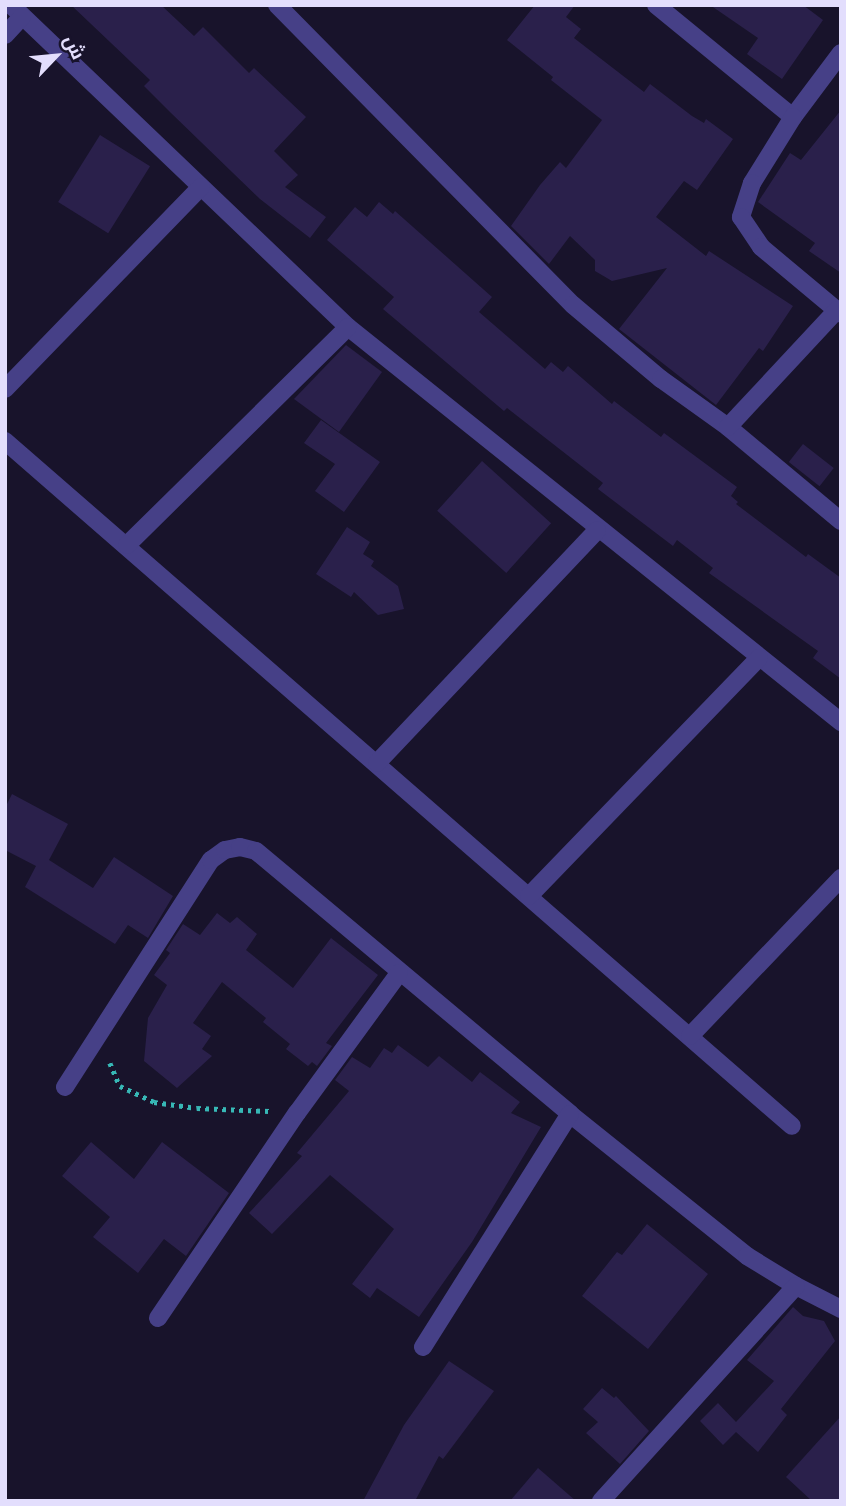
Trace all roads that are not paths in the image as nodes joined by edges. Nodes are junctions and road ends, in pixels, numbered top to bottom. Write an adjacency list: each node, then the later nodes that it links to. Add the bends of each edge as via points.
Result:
1 (277, 5): 11 (street, via 573,305 661,379)
2 (656, 5): 6 (street)
3 (17, 11): 4 (street); 7 (street)
4 (5, 36)
5 (841, 53): 6 (street)
6 (793, 117): 8 (street, via 752,183 741,216 761,247)
7 (201, 187): 9 (street); 10 (street)
8 (839, 312): 11 (street)
9 (348, 327): 14 (street); 15 (street)
10 (5, 389)
11 (728, 427): 13 (street)
12 (5, 441): 15 (street)
13 (841, 521)
14 (597, 530): 16 (street); 18 (street)
15 (127, 545): 18 (street)
16 (758, 658): 17 (street); 20 (street)
17 (841, 722)
18 (377, 763): 20 (street)
19 (841, 878): 22 (street)
20 (529, 896): 22 (street)
21 (399, 973): 23 (street, via 256,851 225,850 211,860); 24 (street); 28 (street, via 297,1112)
22 (690, 1036): 25 (street)
23 (65, 1087)
24 (570, 1114): 26 (street, via 747,1256); 29 (street)
25 (792, 1126)
26 (796, 1286): 27 (street); 30 (street)
27 (841, 1309)
28 (158, 1318)
29 (423, 1347)
30 (601, 1501)

